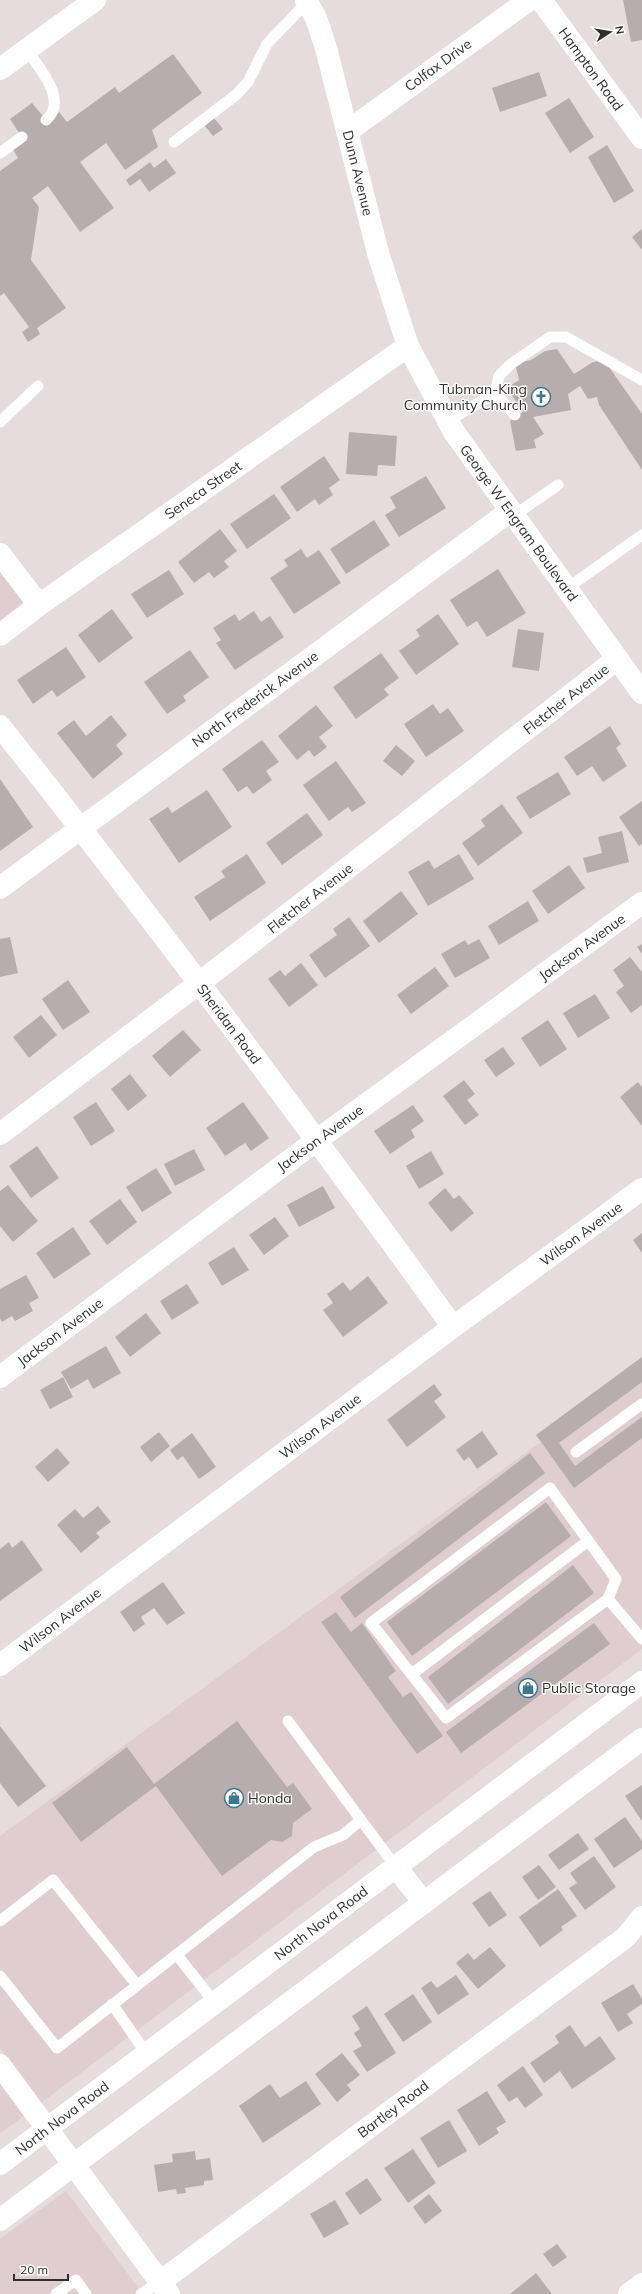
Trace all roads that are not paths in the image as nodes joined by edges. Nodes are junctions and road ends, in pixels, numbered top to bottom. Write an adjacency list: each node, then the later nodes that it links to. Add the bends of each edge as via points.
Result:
1 (95, 0): 5 (street)
2 (529, 0): 8 (street, Colfax Drive)
3 (541, 0): 10 (street, Hampton Road)
4 (307, 1): 8 (street, Dunn Avenue, via 326,48); 11 (lane, via 266,44 248,82 236,95)
5 (27, 50): 6 (street); 7 (lane, via 55,97 54,108)
6 (0, 69)
7 (46, 120)
8 (348, 131): 13 (street, Dunn Avenue, via 378,252)
9 (22, 137): 12 (lane)
10 (642, 138)
11 (174, 142)
12 (0, 153)
13 (408, 346): 18 (street, George W Engram Boulevard); 25 (street, Seneca Street)
14 (642, 380): 16 (lane, via 566,338 550,337 511,364 499,376)
15 (38, 386): 19 (lane)
16 (495, 393): 17 (lane); 18 (lane)
17 (515, 415)
18 (448, 421): 21 (street, George W Engram Boulevard)
19 (0, 422)
20 (558, 485): 21 (lane)
21 (512, 514): 24 (street, George W Engram Boulevard); 30 (street, North Frederick Avenue)
22 (642, 535): 24 (lane)
23 (0, 554): 25 (street)
24 (566, 589): 27 (street, George W Engram Boulevard)
25 (39, 605): 26 (street, Seneca Street)
26 (0, 635)
27 (617, 659): 28 (street, George W Engram Boulevard); 33 (street, Fletcher Avenue)
28 (642, 693)
29 (0, 726): 30 (street, Sheridan Road)
30 (81, 828): 31 (street, North Frederick Avenue); 33 (street, Sheridan Road)
31 (0, 888)
32 (642, 903): 35 (street, Jackson Avenue)
33 (198, 984): 34 (street, Fletcher Avenue); 35 (street, Sheridan Road)
34 (0, 1134)
35 (318, 1140): 37 (street, Sheridan Road); 38 (street, Jackson Avenue)
36 (642, 1189): 37 (street, Wilson Avenue)
37 (453, 1327): 44 (street, Wilson Avenue)
38 (0, 1377)
39 (642, 1404): 40 (lane)
40 (576, 1452)
41 (588, 1541): 42 (lane, via 616,1579); 45 (lane); 45 (lane, via 550,1488 371,1623)
42 (608, 1599): 43 (lane); 45 (lane, via 446,1718)
43 (642, 1639)
44 (0, 1665)
45 (412, 1674)
46 (642, 1682): 50 (street, North Nova Road)
47 (288, 1722): 49 (lane)
48 (642, 1739): 51 (street)
49 (361, 1820): 50 (lane); 55 (lane, via 343,1835 314,1847)
50 (396, 1867): 51 (street); 58 (street, North Nova Road)
51 (424, 1903): 64 (street)
52 (642, 1917): 54 (street, Bartley Road)
53 (0, 1922): 57 (lane, via 53,1880)
54 (634, 1934): 67 (street, Bartley Road)
55 (177, 1955): 57 (lane); 58 (lane)
56 (0, 1976): 59 (lane, via 57,2048)
57 (137, 1985): 59 (lane)
58 (215, 2003): 60 (street, North Nova Road)
59 (112, 2004): 60 (lane)
60 (147, 2054): 62 (street, North Nova Road)
61 (0, 2065): 62 (street)
62 (47, 2129): 63 (street, North Nova Road); 64 (street)
63 (0, 2164)
64 (74, 2165): 65 (street); 67 (street)
65 (0, 2220)
66 (642, 2284): 71 (street)
67 (164, 2288): 70 (lane)
68 (56, 2294): 69 (lane, via 76,2280)
69 (86, 2294)
70 (141, 2294)
71 (629, 2294)

